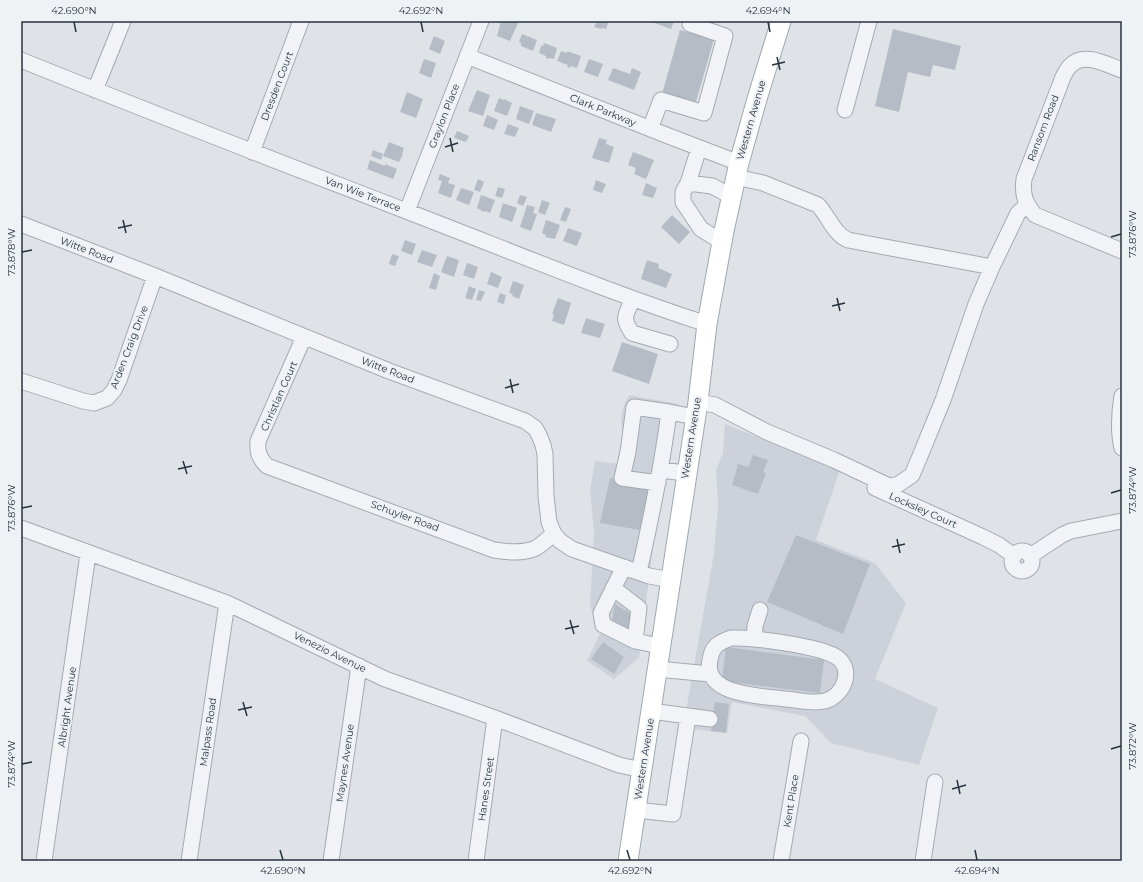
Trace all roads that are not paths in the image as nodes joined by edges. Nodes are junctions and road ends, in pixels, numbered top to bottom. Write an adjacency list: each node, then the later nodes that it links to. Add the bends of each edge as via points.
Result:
1 (123, 21): 10 (street)
2 (302, 21): 14 (street, Dresden Court)
3 (480, 21): 7 (street, Graylon Place)
4 (691, 21): 12 (street, via 690,24 726,36 704,113 661,100)
5 (781, 21): 15 (main road, Western Avenue)
6 (870, 21): 11 (street)
7 (467, 56): 12 (street, Clark Parkway); 19 (street, Graylon Place)
8 (21, 60): 10 (street, Van Wie Terrace)
9 (1122, 70): 18 (street, Ransom Road, via 1088,59 1071,65 1063,77 1024,179)
10 (95, 90): 14 (street, Van Wie Terrace)
11 (845, 110)
12 (650, 129): 13 (street, Clark Parkway)
13 (700, 148): 15 (street, Clark Parkway); 16 (street)
14 (252, 152): 19 (street, Van Wie Terrace)
15 (737, 170): 17 (main road, Western Avenue); 23 (street, Clark Parkway, via 818,205 839,234 848,240)
16 (688, 183): 17 (street, via 712,186); 21 (street, via 683,192 683,202 701,229)
17 (731, 196): 21 (main road, Western Avenue)
18 (1027, 205): 22 (street, via 1035,215); 23 (street, via 1018,213)
19 (407, 211): 25 (street, Van Wie Terrace)
20 (21, 224): 24 (street, Witte Road)
21 (722, 242): 26 (main road, Western Avenue)
22 (1122, 251)
23 (992, 267): 35 (street, via 976,304 943,400 912,475 899,484 889,486)
24 (155, 276): 27 (street, Witte Road); 29 (street, Arden Craig Drive, via 119,380 107,398 94,403 83,401)
25 (633, 299): 26 (street, Van Wie Terrace); 28 (street, via 624,319 632,333)
26 (707, 324): 31 (main road, Western Avenue)
27 (304, 337): 34 (street, Christian Court, via 258,441); 40 (street, Witte Road, via 525,421 534,428 539,435 544,454 549,522)
28 (670, 344)
29 (21, 380)
30 (1122, 396): 33 (street, via 1119,410)
31 (696, 409): 32 (street); 35 (street, via 715,405 767,432); 36 (main road, Western Avenue)
32 (669, 412): 37 (street); 37 (street, via 634,407 622,478)
33 (1122, 448)
34 (258, 455): 40 (street, Schuyler Road, via 267,466 494,550 525,551 536,548)
35 (834, 460): 38 (street, Locksley Court, via 840,469 848,474 983,537 1014,556 1022,552 1030,556 1062,534 1071,531)
36 (686, 473): 37 (street); 44 (main road, Western Avenue)
37 (659, 477): 43 (street)
38 (1122, 522)
39 (21, 528): 41 (street, Venezio Avenue)
40 (554, 534): 42 (street, via 564,545 572,549)
41 (88, 554): 46 (street, Venezio Avenue); 62 (street, Albright Avenue)
42 (624, 567): 43 (street); 45 (street)
43 (639, 572): 44 (street)
44 (671, 580): 50 (main road, Western Avenue)
45 (613, 588): 49 (street, via 639,608); 49 (street, via 601,613 603,626)
46 (227, 603): 51 (street, Venezio Avenue); 63 (street, Malpass Road)
47 (760, 610): 48 (street)
48 (754, 639): 53 (street, via 731,638 721,642 712,650); 53 (street, via 806,647 838,658 844,668 846,679 840,692 826,700 810,702 750,694 716,684)
49 (635, 641): 50 (street)
50 (660, 646): 52 (main road, Western Avenue)
51 (360, 666): 56 (street, Venezio Avenue, via 385,679); 64 (street, Maynes Avenue)
52 (657, 669): 53 (street); 54 (main road, Western Avenue)
53 (710, 674)
54 (651, 711): 55 (street); 59 (main road, Western Avenue)
55 (688, 716): 57 (street); 61 (street, via 673,814)
56 (495, 718): 59 (street, Venezio Avenue, via 619,765); 65 (street, Hanes Street)
57 (710, 719)
58 (801, 741): 67 (street, Kent Place)
59 (642, 770): 61 (main road, Western Avenue)
60 (935, 782): 68 (street)
61 (636, 810): 66 (main road, Western Avenue)
62 (44, 861)
63 (189, 861)
64 (331, 861)
65 (476, 861)
66 (628, 861)
67 (781, 861)
68 (923, 861)

